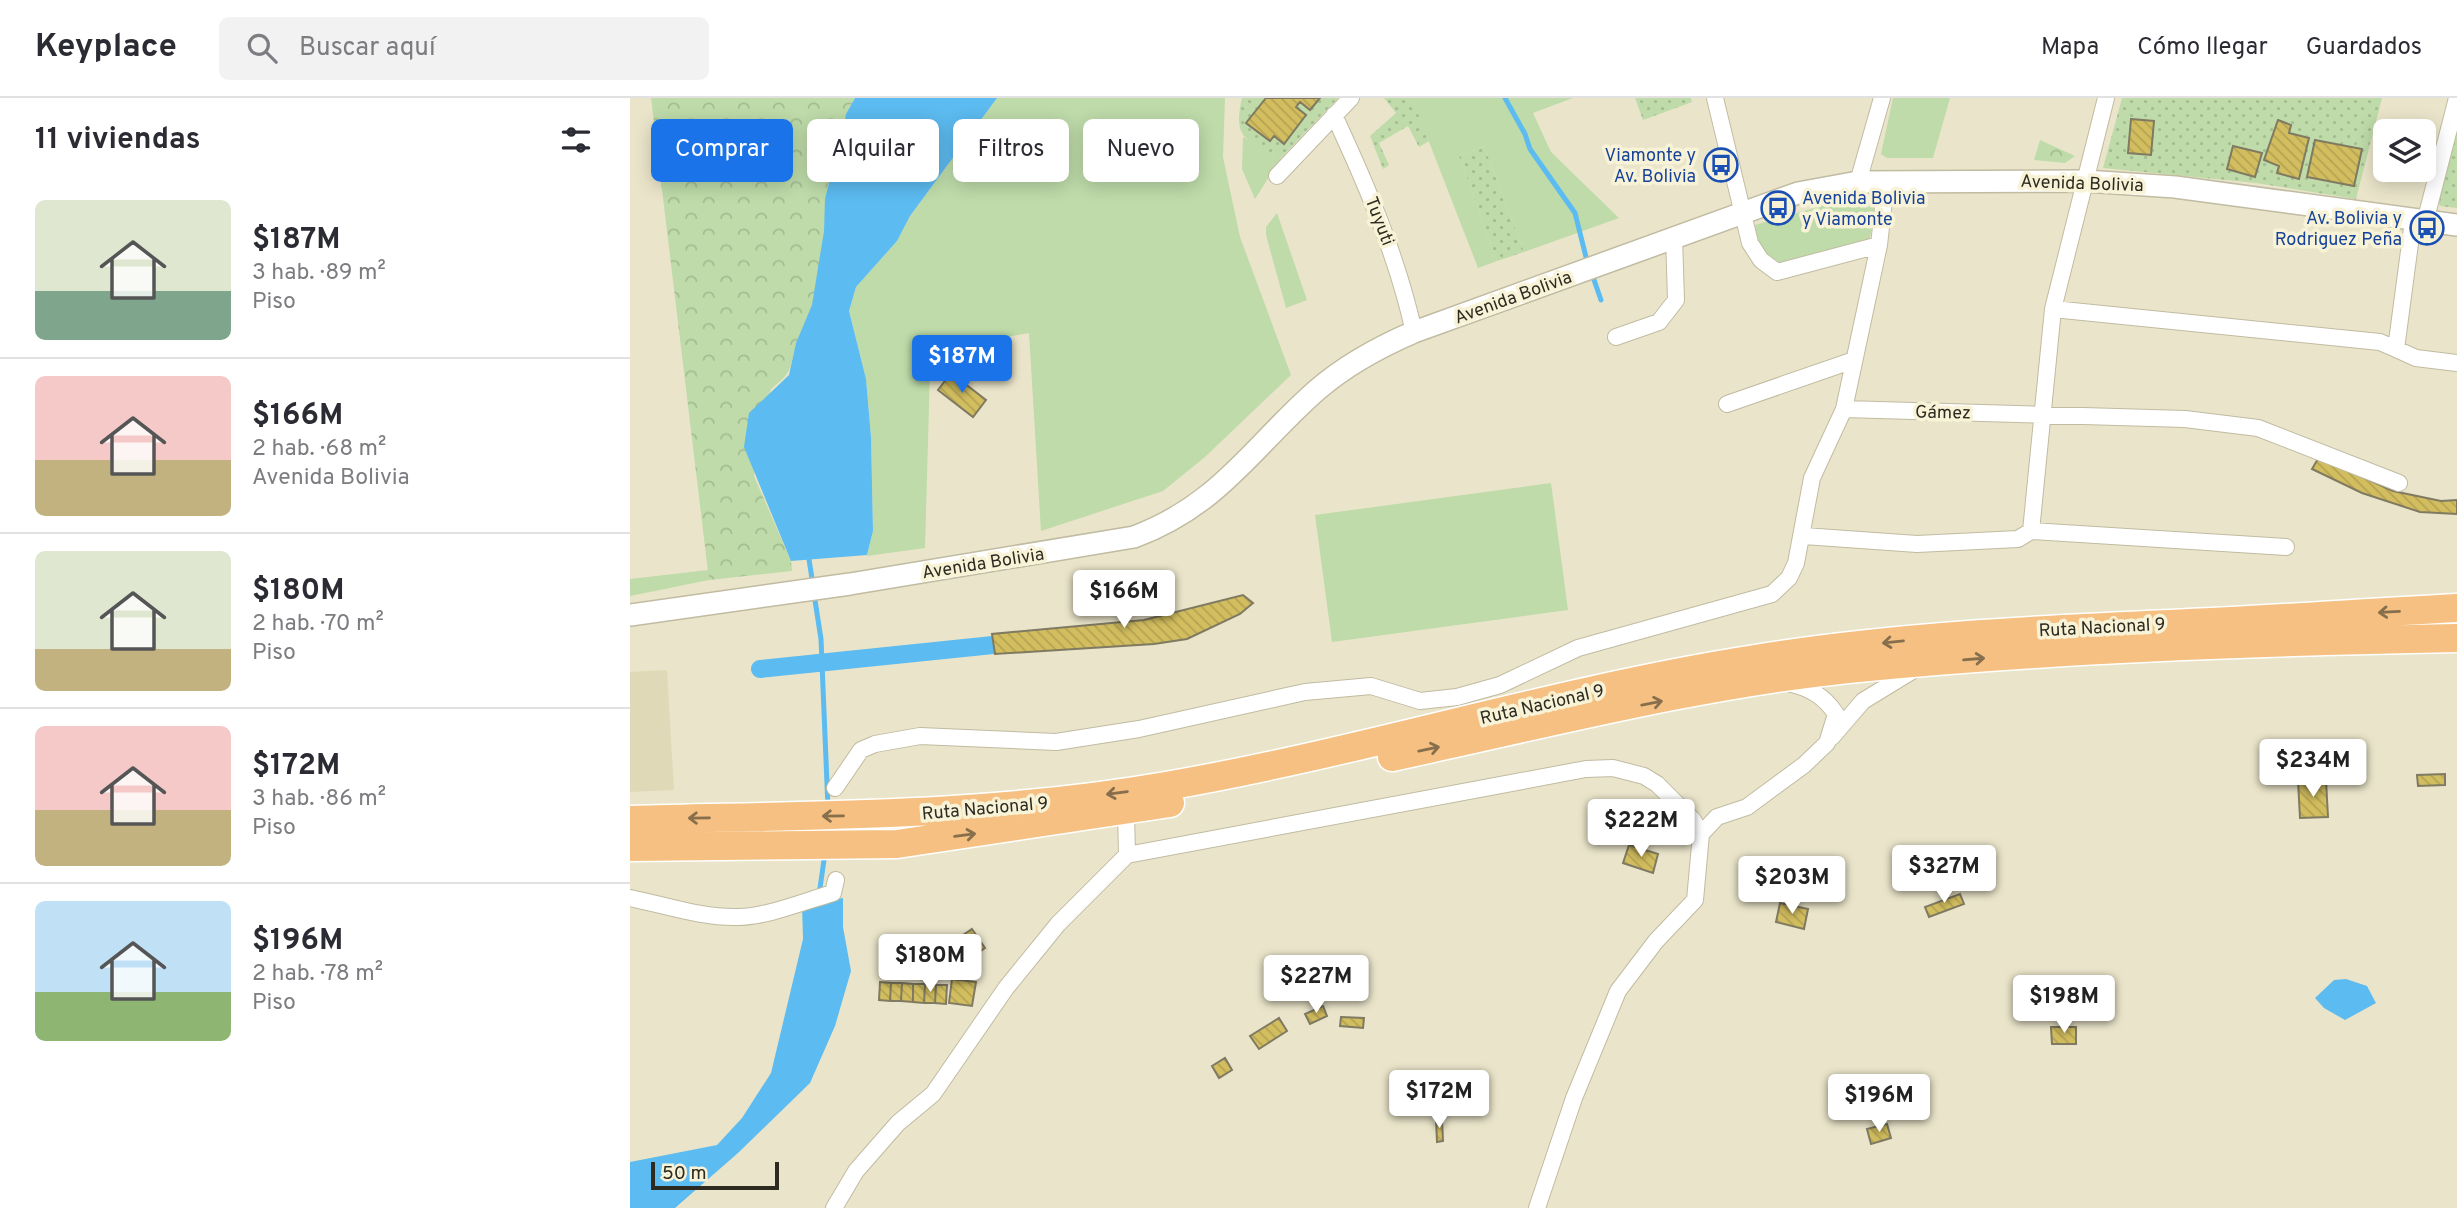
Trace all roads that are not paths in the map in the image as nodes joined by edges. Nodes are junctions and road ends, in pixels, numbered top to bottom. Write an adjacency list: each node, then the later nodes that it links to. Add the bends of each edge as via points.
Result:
1 (1351, 98): 6 (street)
2 (1715, 98): 11 (street)
3 (1882, 98): 9 (street)
4 (2106, 98): 8 (street)
5 (2457, 98): 12 (street)
6 (1334, 115): 7 (street); 17 (street, Tuyuti, via 1401,275)
7 (1277, 176)
8 (2085, 181): 10 (street, Avenida Bolivia); 12 (street, Avenida Bolivia, via 2175,187); 16 (street)
9 (1858, 182): 10 (street, Avenida Bolivia); 11 (street, Avenida Bolivia, via 1798,193)
10 (1886, 182): 15 (street)
11 (1741, 211): 14 (street, Avenida Bolivia); 15 (street, via 1751,243 1777,272)
12 (2419, 222): 13 (street, Avenida Bolivia); 19 (street)
13 (2457, 225)
14 (1674, 237): 17 (street, Avenida Bolivia); 18 (street, via 1676,300 1659,322)
15 (1879, 245): 20 (street)
16 (2053, 309): 19 (street, via 2380,342); 24 (street)
17 (1414, 332): 30 (street, Avenida Bolivia, via 1340,371 1241,468 1190,510 1159,527 1100,544)
18 (1616, 337)
19 (2396, 349): 21 (street, via 2416,358)
20 (1854, 360): 22 (street); 23 (street)
21 (2457, 363)
22 (1727, 404)
23 (1844, 410): 24 (street, Gámez); 27 (street, via 1812,478)
24 (2041, 414): 25 (street, Gámez, via 2185,419 2258,428); 26 (street)
25 (2399, 482)
26 (2031, 531): 27 (street, via 2018,539 1917,544); 28 (street)
27 (1804, 536): 35 (street, via 1789,578 1772,594 1578,648 1500,684 1457,697 1420,701 1371,686 1305,692 1139,729 1056,741 920,736 861,750)
28 (2286, 547)
29 (2457, 608): 37 (highway, Ruta Nacional 9, one-way to 37, via 1966,634 1753,659 1293,762 1025,807 899,815)
30 (630, 615)
31 (2457, 638): 32 (highway, Ruta Nacional 9, one-way to 31, via 2252,642)
32 (1925, 663): 33 (highway, Ruta Nacional 9); 34 (street, via 1863,701)
33 (1772, 680): 34 (street, via 1805,687 1827,700 1836,714); 36 (highway, Ruta Nacional 9, one-way to 33)
34 (1827, 743): 38 (street, via 1777,787 1746,807 1717,817)
35 (835, 788)
36 (1126, 812): 39 (highway, Ruta Nacional 9, one-way to 36, via 897,844); 40 (street)
37 (630, 820)
38 (1701, 834): 40 (street, via 1675,801 1644,776 1613,768 1586,769); 44 (street, via 1695,900 1618,991 1574,1098)
39 (630, 847)
40 (1127, 855): 43 (street, via 1058,924 1006,988 933,1094 898,1124 856,1171)
41 (836, 880): 42 (street, via 833,893 739,917)
42 (630, 898)
43 (834, 1208)
44 (1537, 1208)

